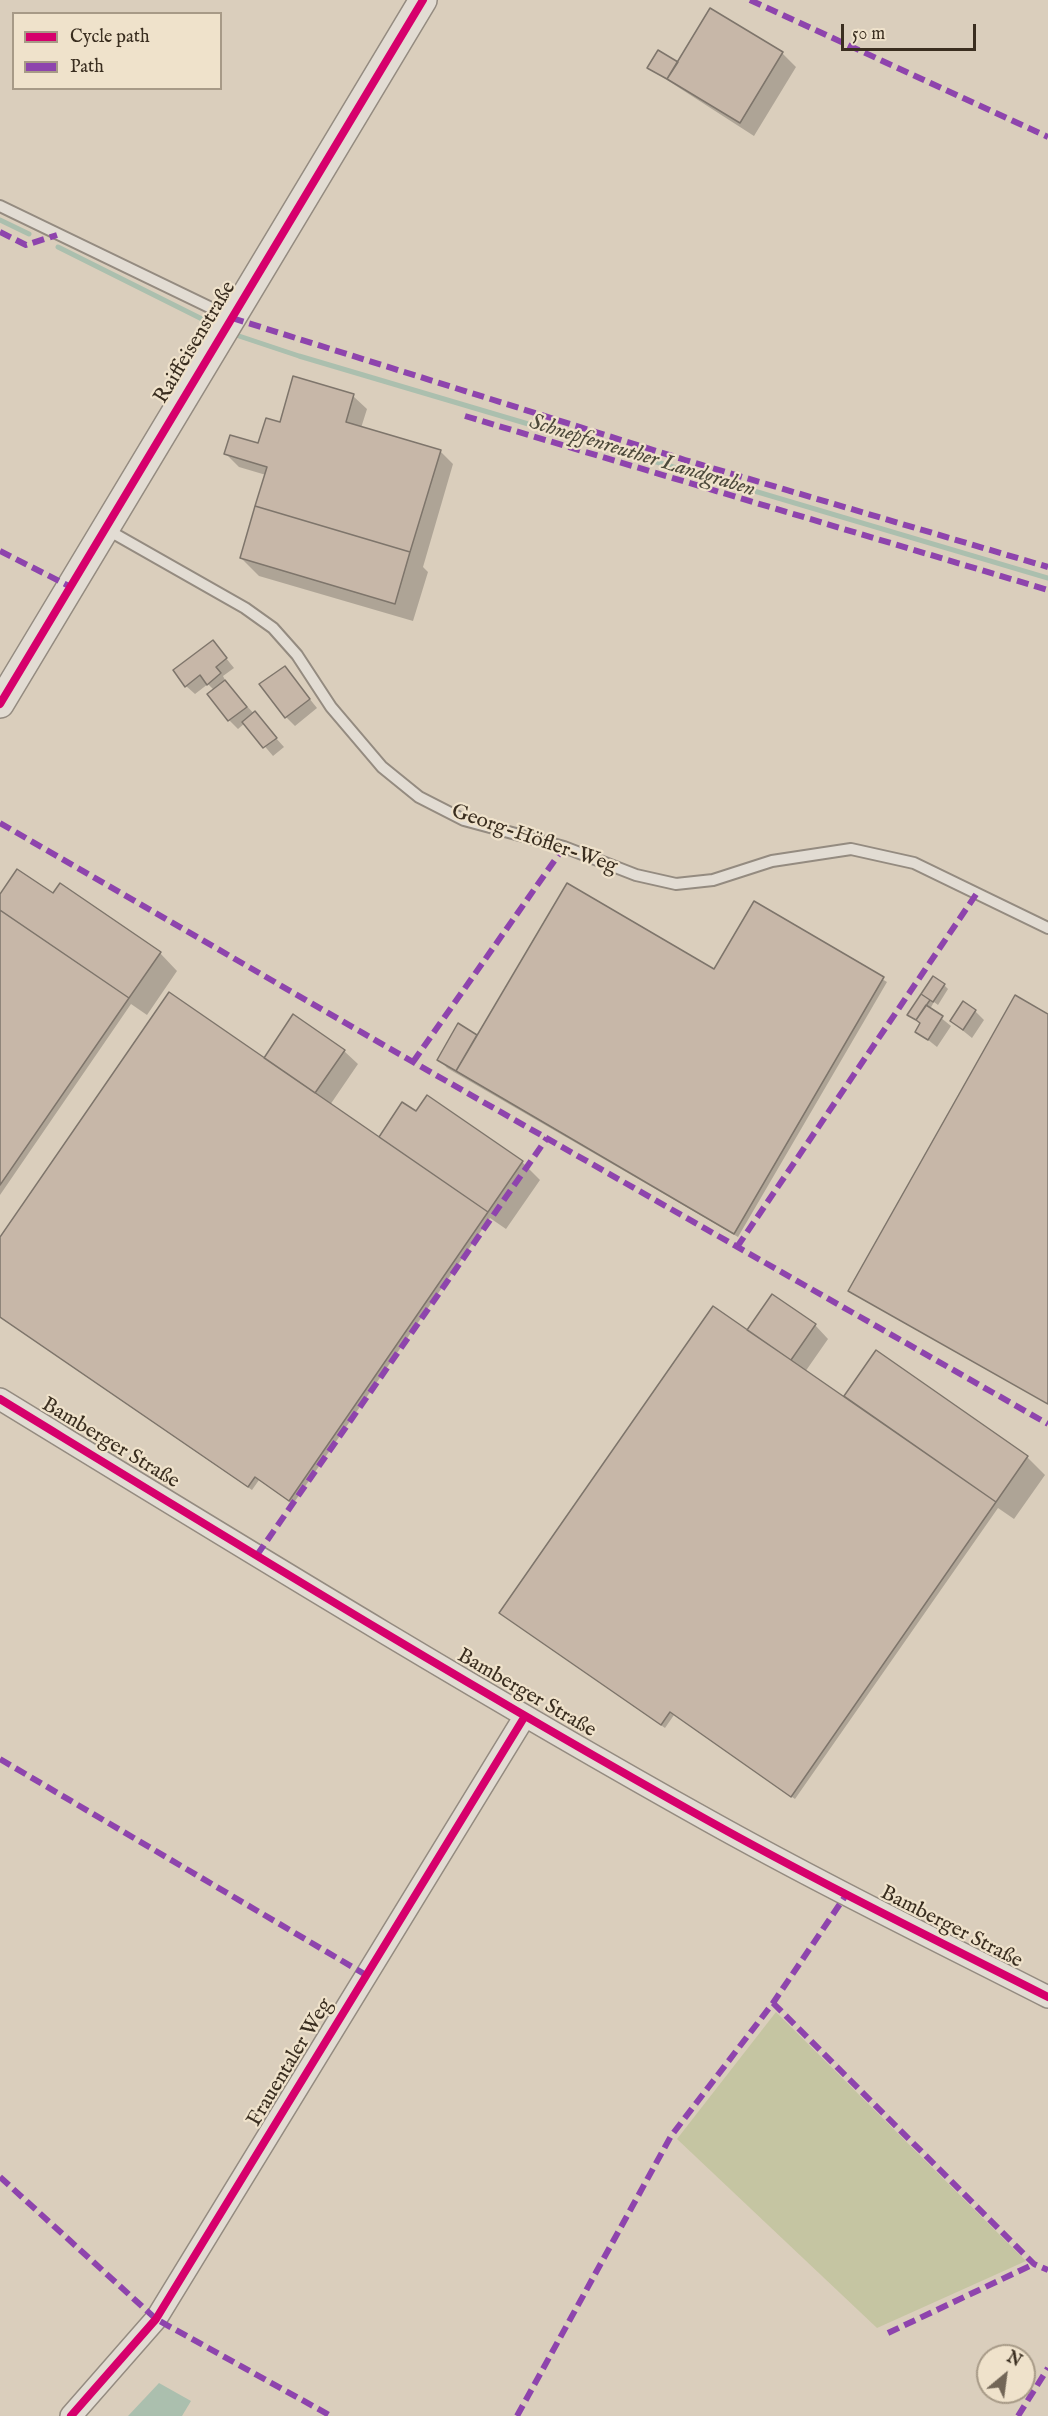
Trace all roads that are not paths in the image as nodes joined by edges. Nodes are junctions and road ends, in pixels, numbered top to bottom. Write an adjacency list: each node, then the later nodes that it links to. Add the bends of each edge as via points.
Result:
1 (423, 0): 3 (street, Raiffeisenstraße)
2 (0, 206): 3 (lane)
3 (232, 318): 4 (street, Raiffeisenstraße)
4 (106, 529): 5 (street, Raiffeisenstraße); 6 (lane, Georg-Höfler-Weg, via 273,628 297,655 331,707 382,767 419,797 464,820 564,847 636,875 676,884 713,880 772,861 851,849 914,863)
5 (0, 704)
6 (1048, 928)
7 (0, 1399): 8 (street, Bamberger Straße)
8 (525, 1716): 9 (street, Bamberger Straße, via 846,1895); 10 (street, Frauentaler Weg, via 156,2319)
9 (1048, 1997)
10 (71, 2416)

